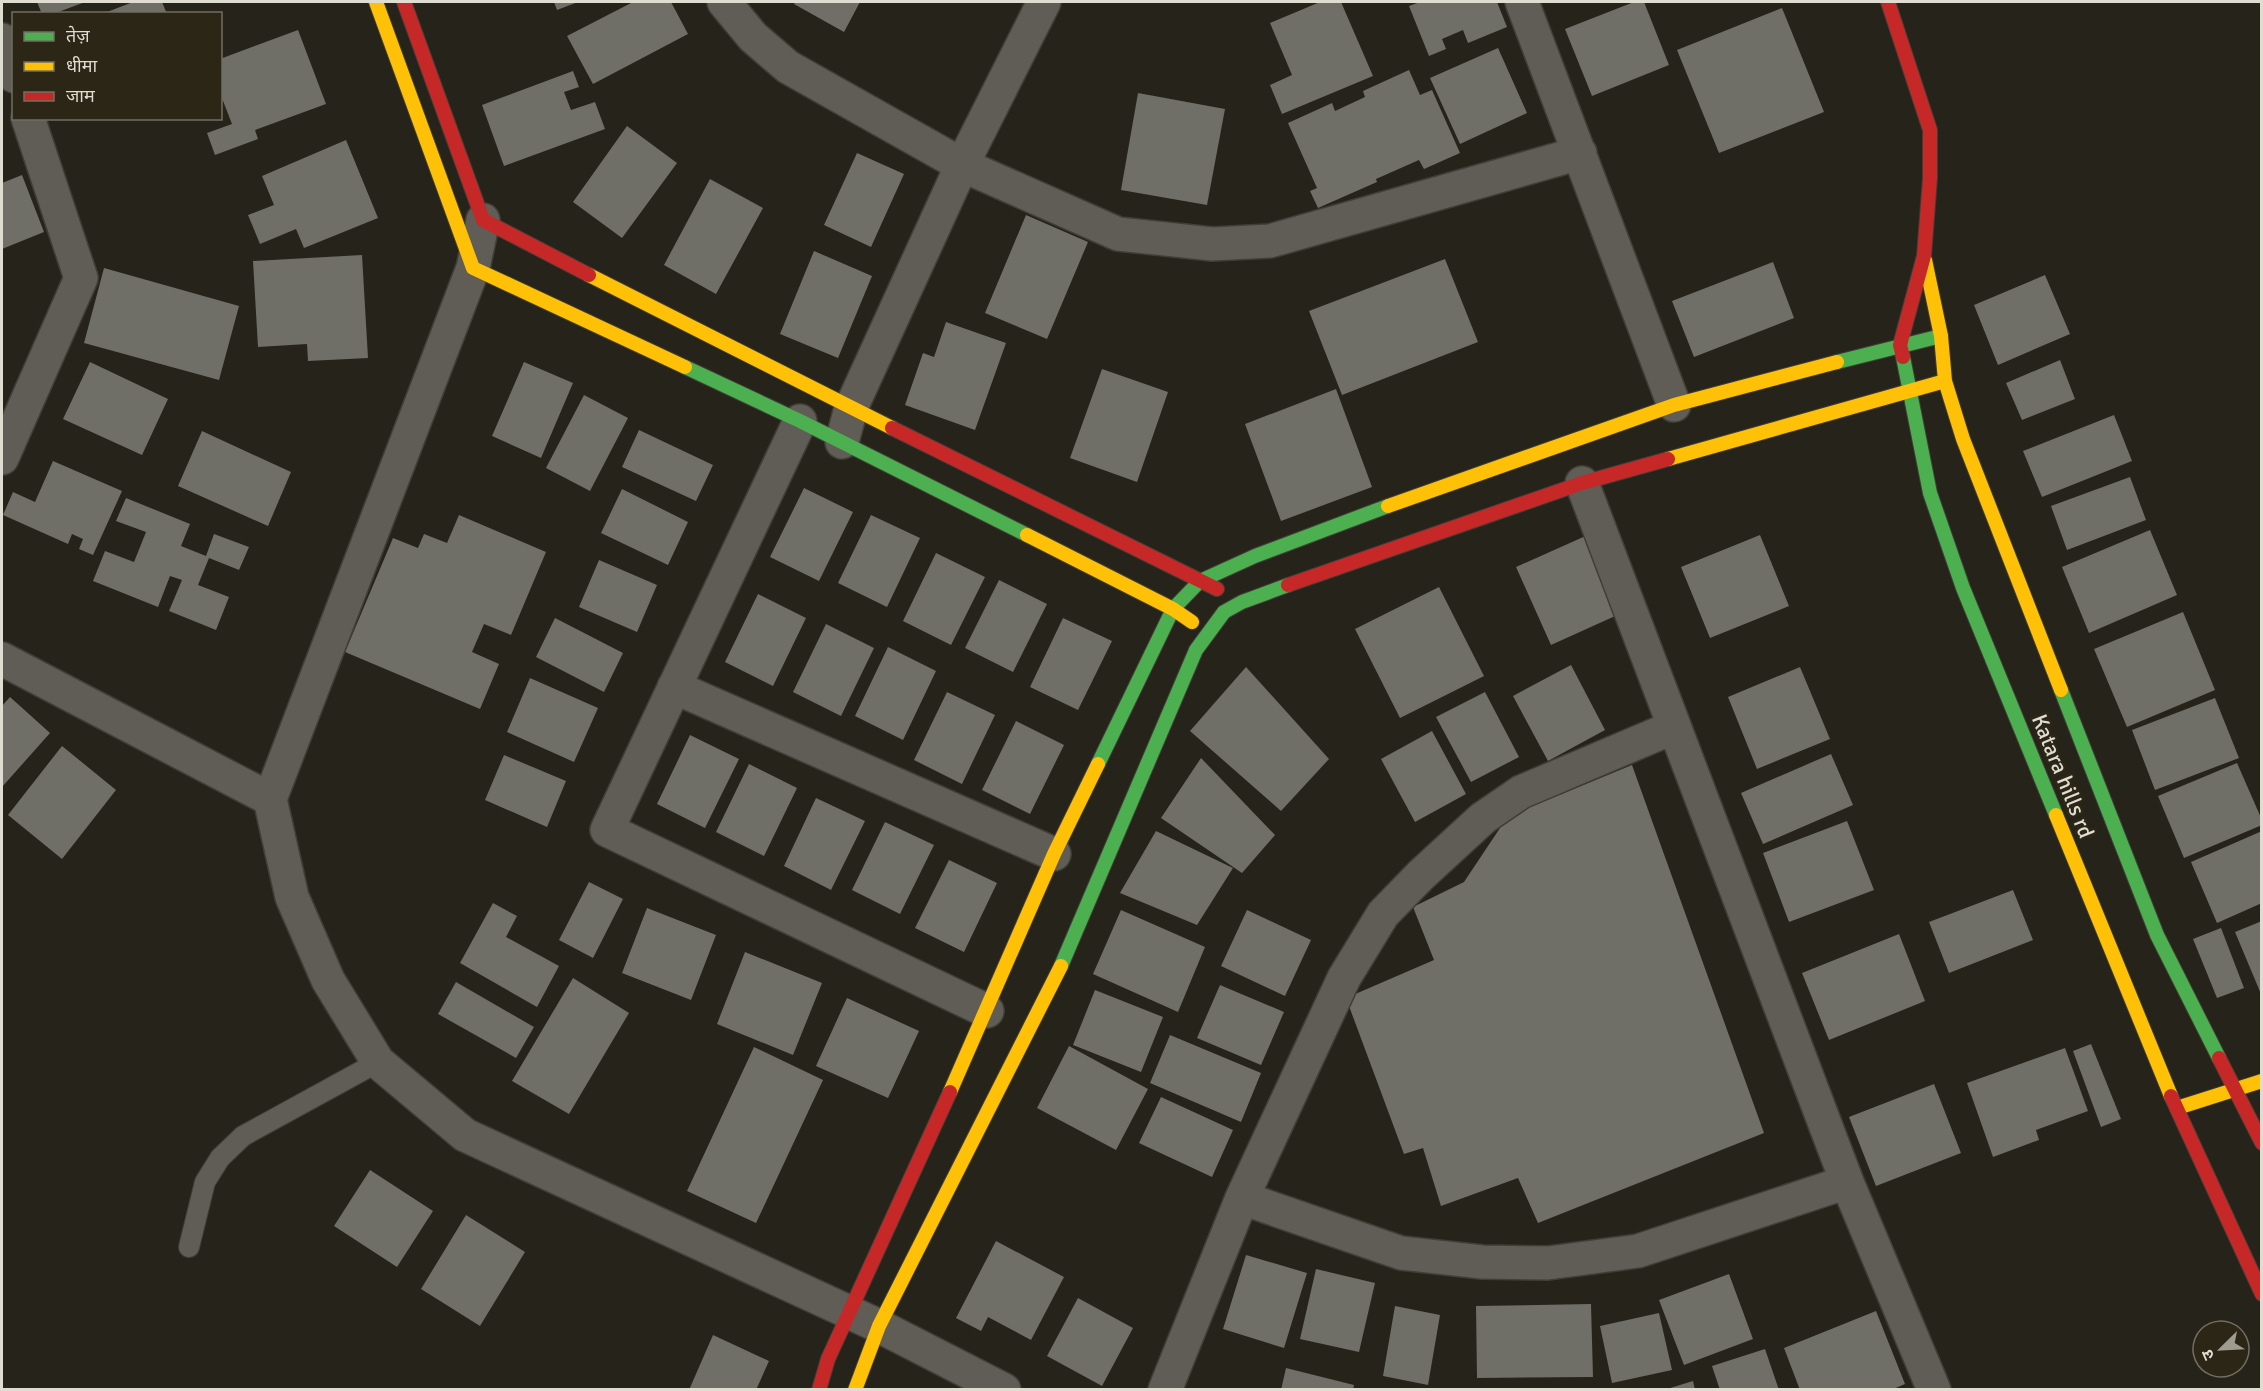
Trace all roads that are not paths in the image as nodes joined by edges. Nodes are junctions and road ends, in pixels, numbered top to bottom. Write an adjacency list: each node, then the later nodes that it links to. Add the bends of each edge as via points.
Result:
1 (376, 2): 14 (street)
2 (404, 2): 12 (street)
3 (724, 2): 11 (street, via 753,37 788,67)
4 (1044, 2): 11 (street)
5 (1522, 2): 10 (street)
6 (1888, 2): 13 (street, Katara hills rd, via 1930,130)
7 (2, 40): 8 (street)
8 (12, 70)
9 (28, 120): 23 (street, via 81,278)
10 (1580, 153): 11 (street, via 1270,241 1212,244 1118,234); 19 (street)
11 (962, 165): 20 (street)
12 (483, 220): 14 (street); 20 (street)
13 (1924, 256): 15 (street, Katara hills rd); 16 (street, Katara hills rd)
14 (473, 267): 21 (street); 32 (street)
15 (1941, 336): 16 (street); 17 (street, Katara hills rd)
16 (1900, 345): 18 (street, Katara hills rd); 19 (street)
17 (1945, 381): 18 (street); 37 (street, Katara hills rd, via 1963,439 2157,935)
18 (1908, 391): 24 (street); 38 (street, Katara hills rd, via 1930,493 1963,588)
19 (1674, 405): 25 (street, via 1392,505 1255,556)
20 (851, 408): 22 (street); 25 (street)
21 (800, 421): 22 (street); 30 (street)
22 (842, 442): 27 (street)
23 (2, 458)
24 (1582, 483): 26 (street); 31 (street)
25 (1200, 581): 26 (street); 27 (street)
26 (1242, 602): 28 (street, via 1224,612)
27 (1173, 609): 28 (street); 33 (street)
28 (1208, 633): 45 (street, via 1196,650 1052,986)
29 (2, 659): 32 (street)
30 (674, 687): 33 (street); 34 (street, via 607,830)
31 (1674, 727): 40 (street); 41 (street, via 1521,792 1483,818 1383,914 1344,978)
32 (270, 799): 35 (street, via 292,897 328,980)
33 (1054, 854): 34 (street)
34 (987, 1011): 45 (street)
35 (378, 1062): 42 (lane, via 243,1136 220,1158 205,1182); 45 (street, via 465,1136)
36 (2262, 1081): 37 (street)
37 (2235, 1089): 38 (street); 39 (street, Katara hills rd)
38 (2177, 1108): 43 (street, Katara hills rd)
39 (2262, 1143)
40 (1847, 1182): 41 (street, via 1638,1251 1548,1263 1482,1262 1401,1252); 50 (street)
41 (1242, 1198): 49 (street)
42 (189, 1247)
43 (2257, 1273): 44 (street, Katara hills rd)
44 (2262, 1294)
45 (865, 1320): 46 (street, via 828,1359); 47 (street); 48 (street)
46 (819, 1389)
47 (855, 1389)
48 (1004, 1389)
49 (1165, 1389)
50 (1934, 1389)

